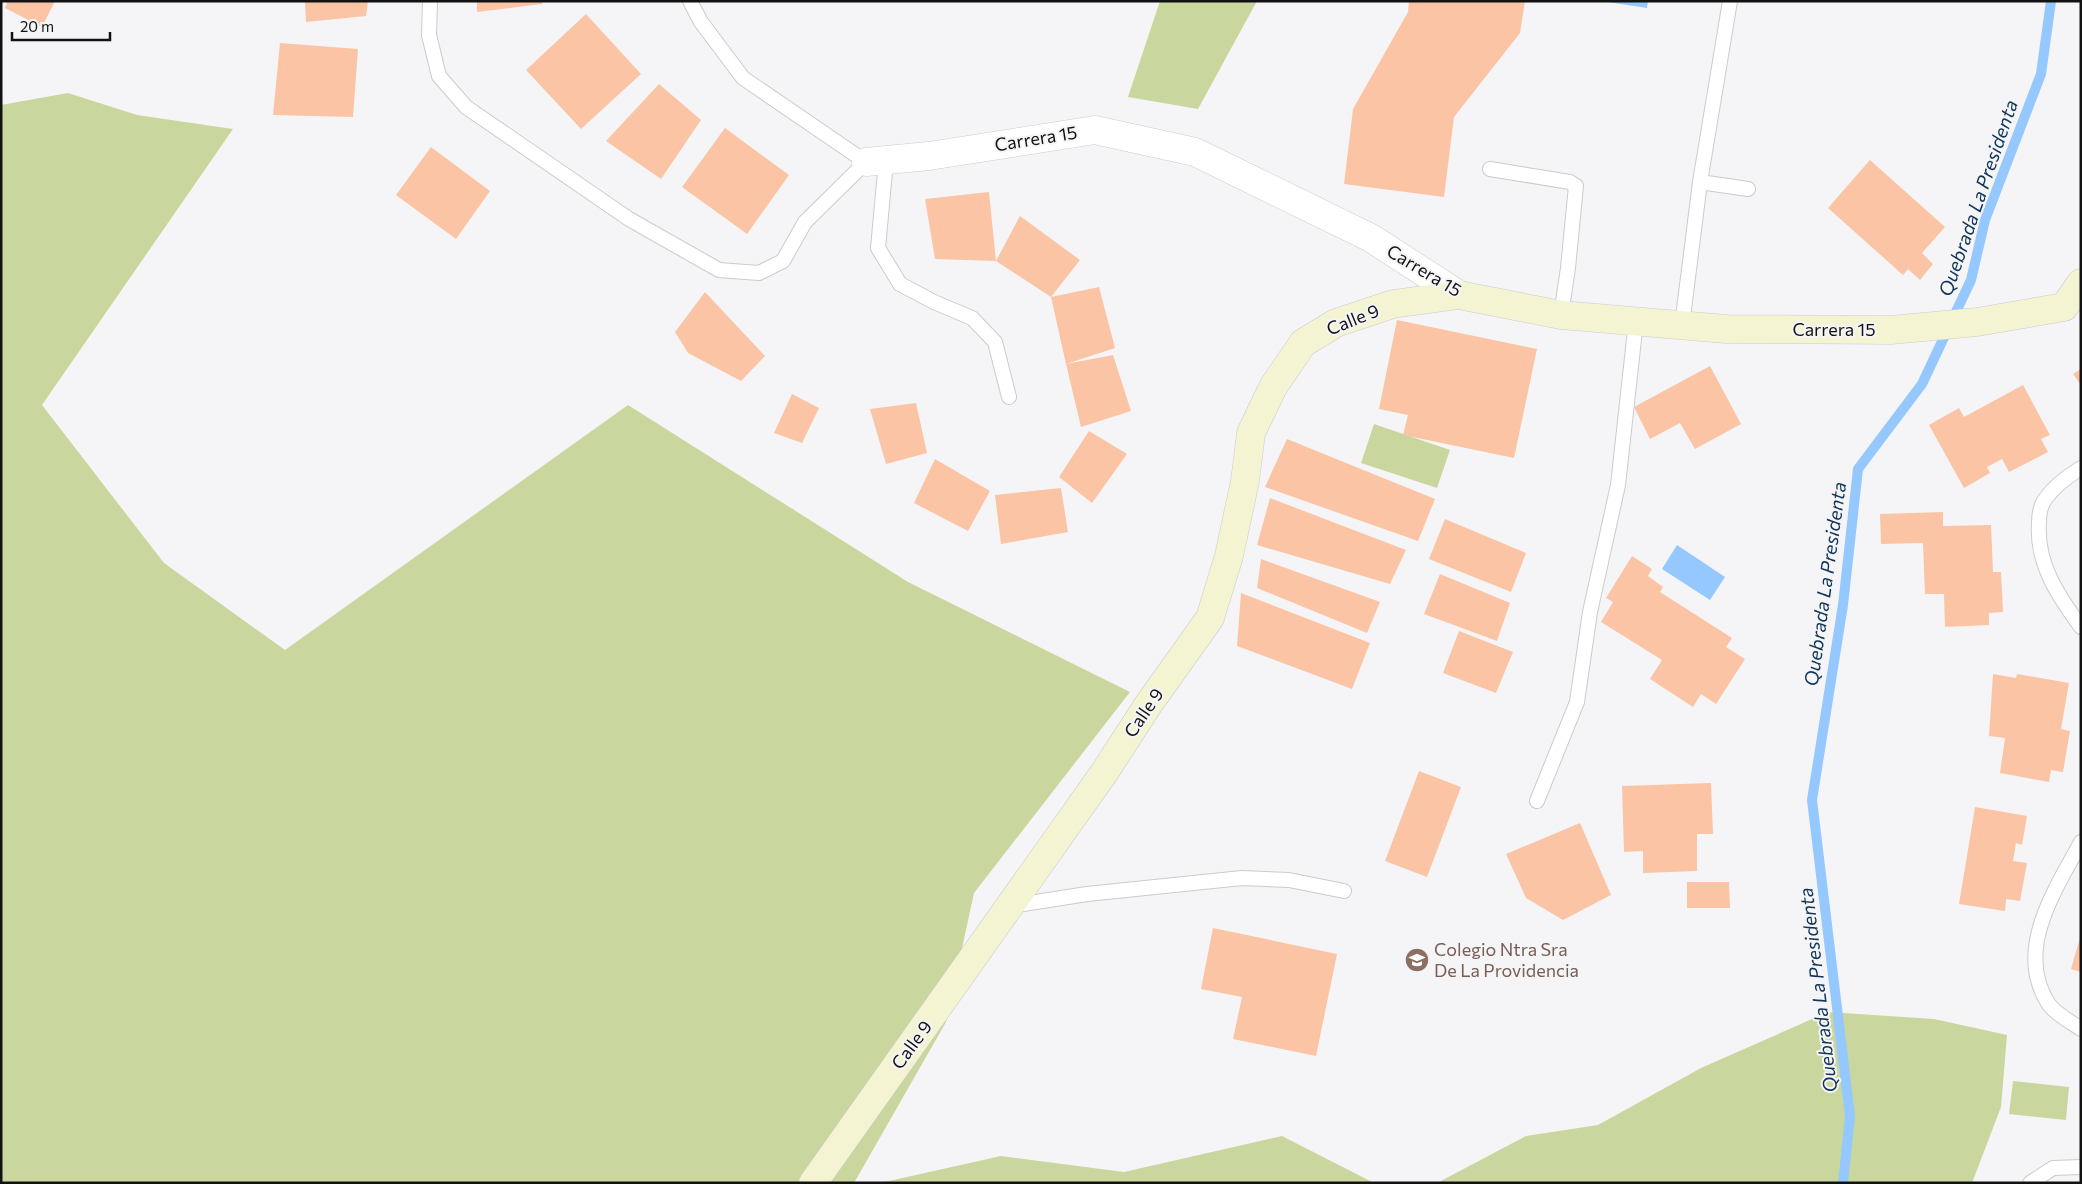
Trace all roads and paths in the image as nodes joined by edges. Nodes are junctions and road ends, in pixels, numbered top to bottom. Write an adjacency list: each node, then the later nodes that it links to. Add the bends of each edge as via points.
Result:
1 (430, 1): 4 (lane, via 429,35 439,76 466,107 629,219 719,270 759,273 782,260 805,222)
2 (690, 1): 4 (lane, via 701,22 743,78)
3 (1730, 1): 6 (lane)
4 (876, 162): 9 (street, Carrera 15, via 1094,130 1195,152 1371,238); 13 (lane, via 878,248 900,284 972,318 995,342)
5 (1490, 169): 10 (lane, via 1570,182 1576,186)
6 (1700, 182): 7 (lane); 12 (lane)
7 (1748, 189)
8 (2081, 283): 12 (street, Carrera 15, via 2064,307 1977,322 1892,330 1726,329)
9 (1459, 295): 10 (street, Carrera 15); 19 (street, Calle 9, via 1393,304 1336,323 1303,343 1272,387 1251,433 1245,481 1229,556 1210,618)
10 (1561, 314): 11 (street, Carrera 15)
11 (1636, 321): 12 (street, Carrera 15); 16 (lane, via 1618,485 1590,612 1577,702)
12 (1682, 325)
13 (1009, 397)
14 (2081, 468): 15 (lane, via 2065,478 2045,499 2039,515 2038,539 2047,574)
15 (2081, 627)
16 (1537, 801)
17 (2081, 842): 20 (lane, via 2037,931 2036,962 2049,1004)
18 (1344, 891): 19 (lane, via 1289,880 1242,878 1087,894)
19 (1011, 906): 22 (street, Calle 9)
20 (2081, 1029)
21 (2081, 1167): 23 (lane, via 2053,1168)
22 (813, 1183)
23 (2030, 1183)

